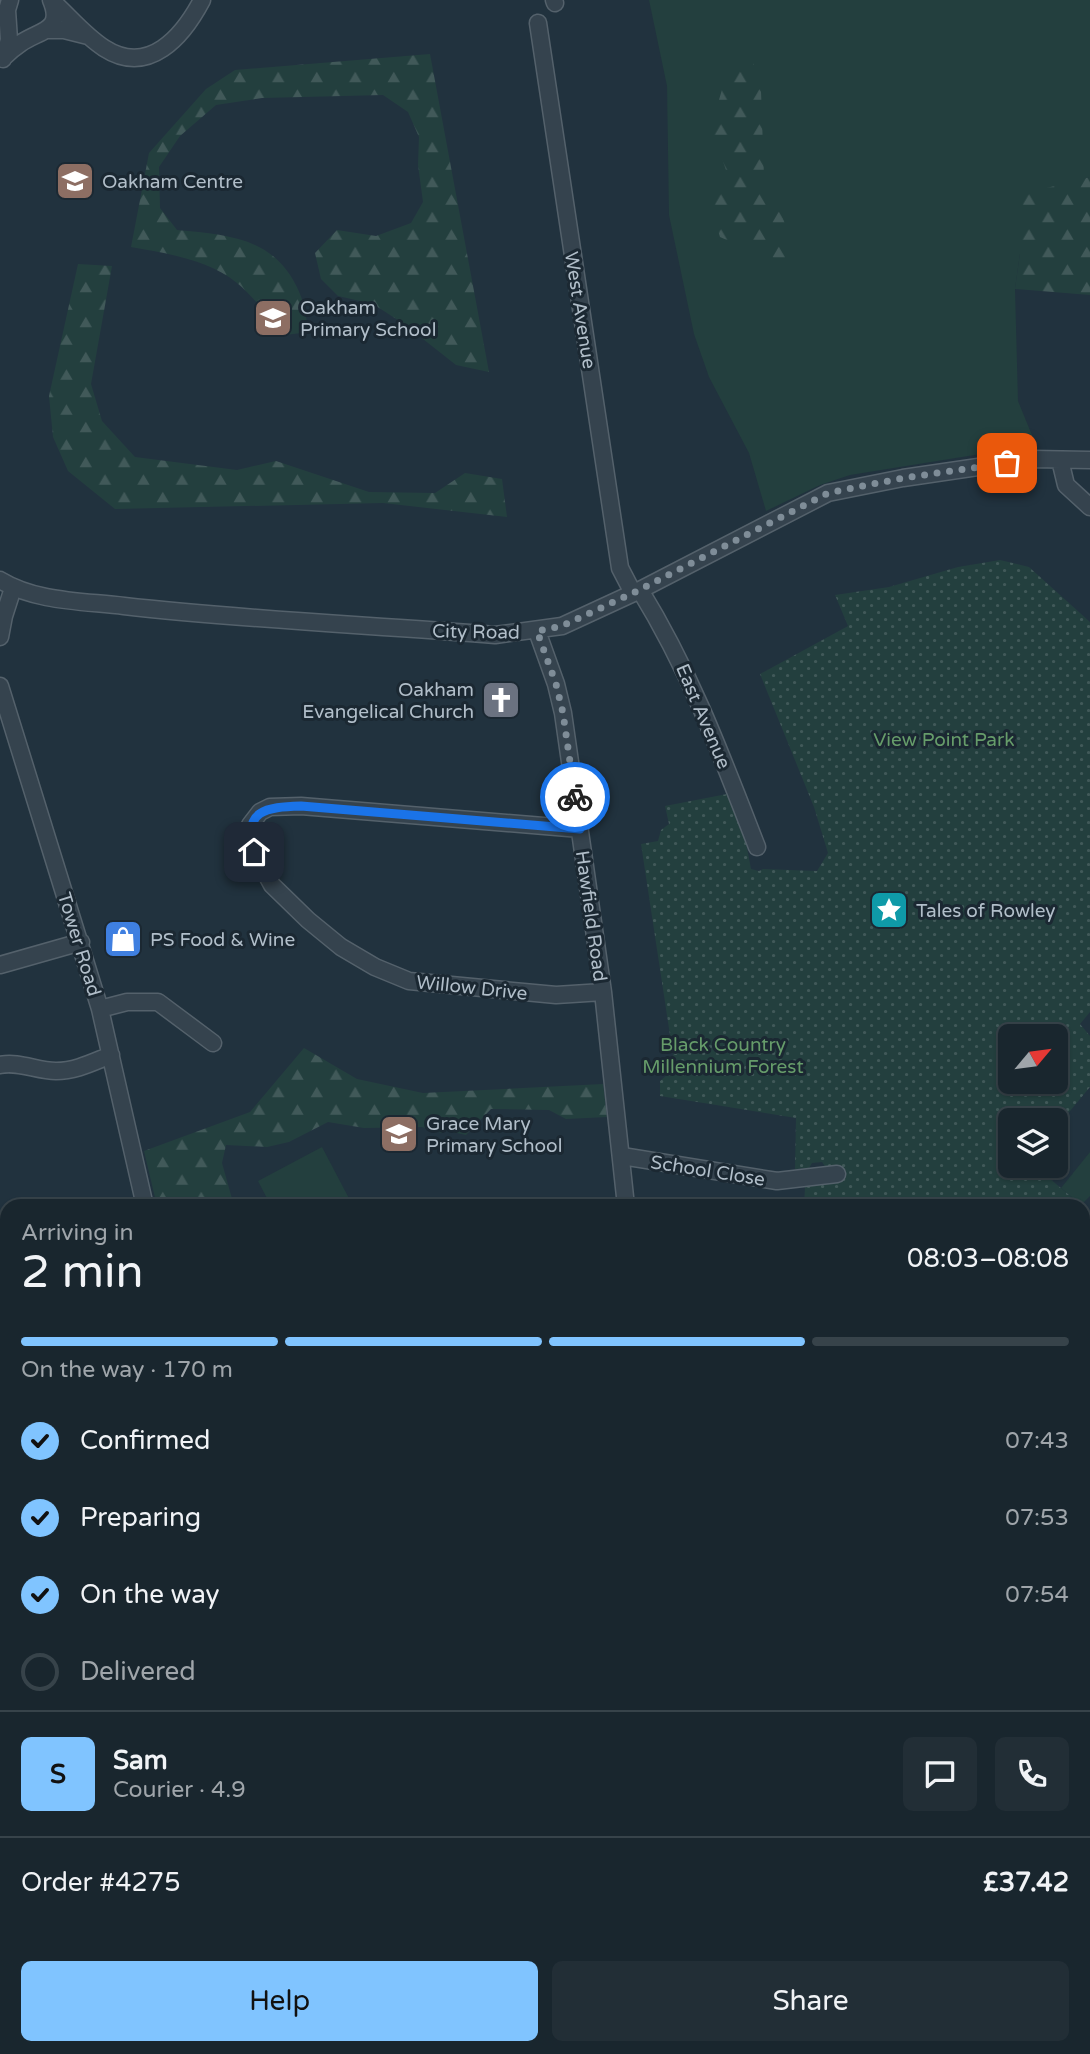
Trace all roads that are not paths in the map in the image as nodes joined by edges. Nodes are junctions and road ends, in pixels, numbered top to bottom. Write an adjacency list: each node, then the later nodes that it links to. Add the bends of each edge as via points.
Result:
1 (51, 0): 5 (street, via 54,16); 6 (street)
2 (202, 0): 6 (street, via 180,35 148,56 120,55)
3 (10, 5): 5 (street, via 15,30); 7 (street, via 10,32)
4 (538, 23): 12 (street, West Avenue, via 620,568)
5 (41, 33): 6 (street, via 64,30); 7 (street)
6 (88, 36)
7 (2, 60)
8 (1060, 460): 9 (street, City Road); 10 (street, via 1066,485); 12 (street, City Road, via 1020,461 828,493)
9 (1090, 460)
10 (1090, 506)
11 (7, 584): 13 (street, City Road, via 48,597 170,611 495,635); 14 (street)
12 (636, 591): 13 (street, City Road, via 562,626); 18 (street, East Avenue, via 681,661)
13 (537, 631): 17 (street, Hawfield Road, via 563,713)
14 (0, 636)
15 (0, 686): 16 (street, Tower Road)
16 (4, 716): 19 (street, Tower Road)
17 (580, 829): 21 (street, Hawfield Road); 21 (street, Willow Drive, via 301,806 260,812 250,825 250,837 272,885 341,947 375,967 409,981 453,986 556,995)
18 (757, 847)
19 (81, 942): 20 (street); 22 (street, Tower Road)
20 (0, 965)
21 (603, 992): 26 (street, Hawfield Road)
22 (100, 1009): 23 (street, via 127,1002 158,1002); 24 (street, Tower Road)
23 (214, 1043)
24 (111, 1055): 25 (street, via 72,1070); 28 (street, Tower Road)
25 (0, 1065)
26 (622, 1156): 27 (street, School Close, via 777,1181); 29 (street, Hawfield Road)
27 (836, 1174)
28 (143, 1199)
29 (625, 1199)

